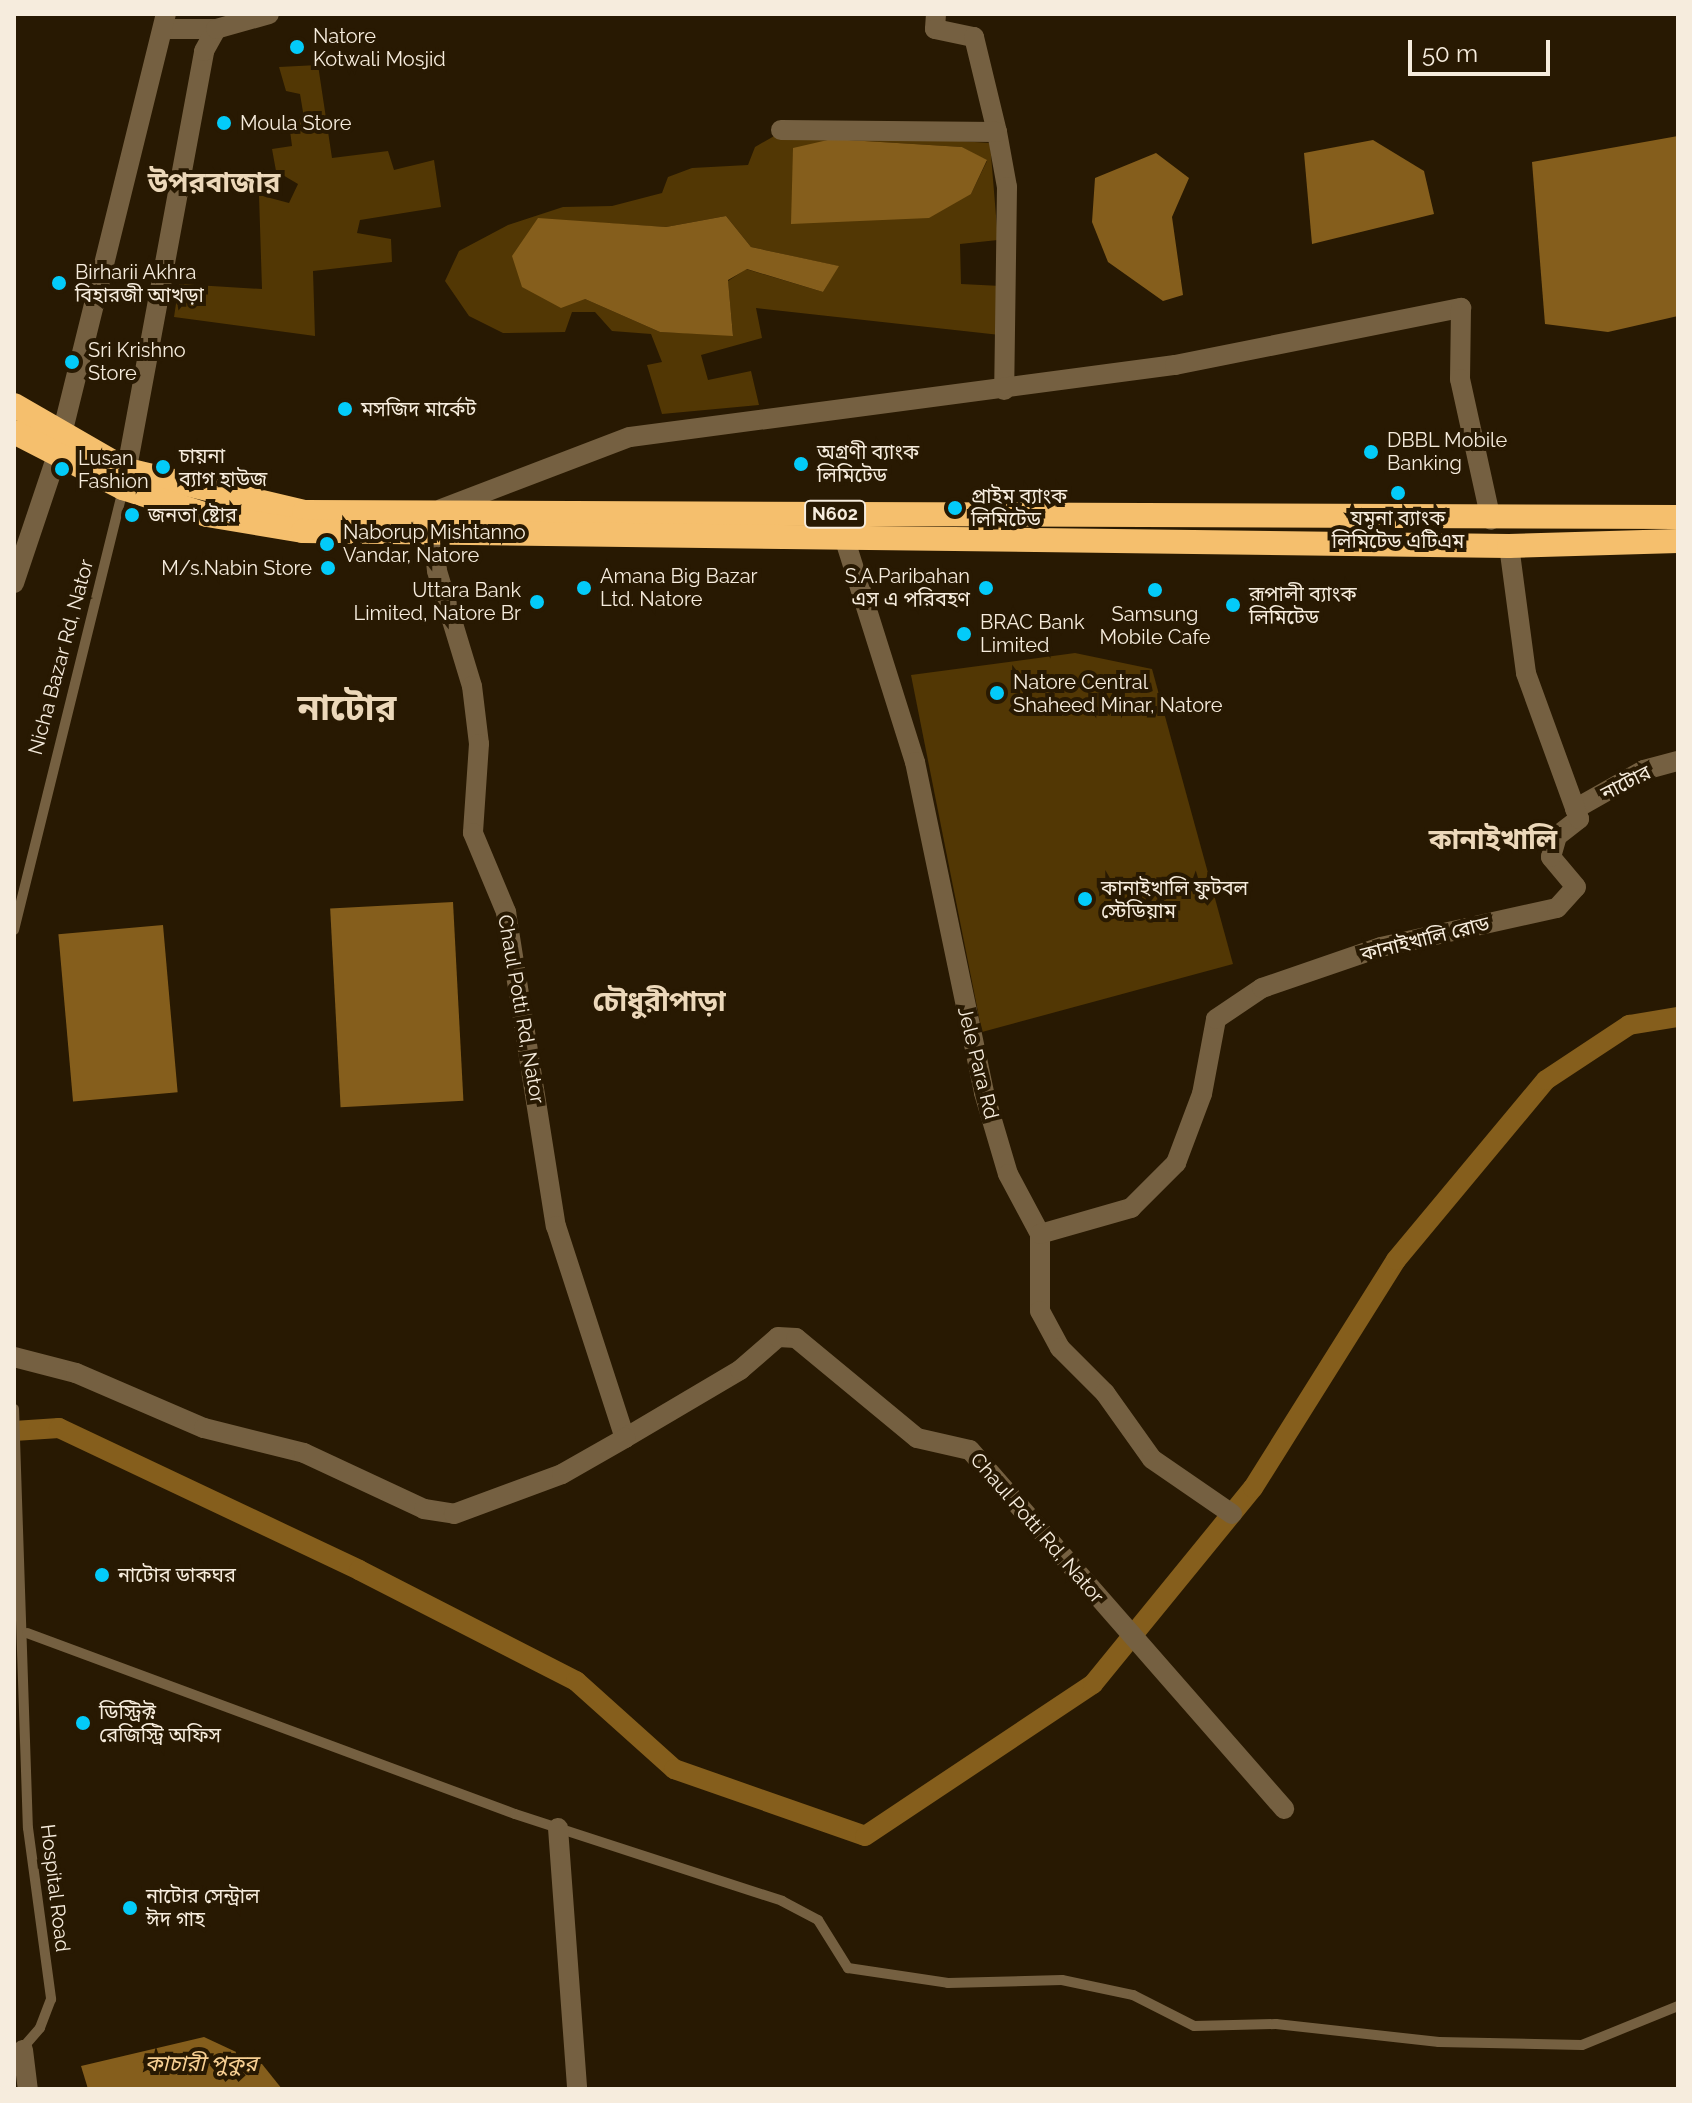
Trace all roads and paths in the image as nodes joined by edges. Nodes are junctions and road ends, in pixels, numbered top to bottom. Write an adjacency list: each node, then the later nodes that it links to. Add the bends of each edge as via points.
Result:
1 (269, 14): 4 (street)
2 (936, 14): 6 (street, via 935,29 974,37)
3 (164, 21): 4 (street); 10 (street)
4 (216, 29): 11 (street, via 193,97)
5 (781, 130): 6 (street)
6 (997, 132): 7 (street, via 1007,187)
7 (1004, 390): 13 (street, via 1294,345 1461,308 1460,379); 14 (street, via 630,437)
8 (14, 405): 10 (highway, N602)
9 (14, 432): 10 (highway, N602)
10 (59, 447): 11 (highway, N602); 18 (street)
11 (125, 479): 14 (highway, N602, via 304,512); 21 (lane, Nicha Bazar Rd, Nator)
12 (1678, 517): 13 (highway, N602)
13 (1491, 520): 14 (highway, N602)
14 (418, 524): 15 (highway, N602); 25 (street, Chaul Potti Rd, Nator, via 472,686 479,744 473,833 506,912 556,1226)
15 (844, 537): 17 (highway, N602); 22 (street, Jele Para Rd, via 915,762 984,1093 1008,1174)
16 (1678, 541): 17 (highway, N602)
17 (1509, 546): 20 (street, via 1526,673)
18 (14, 583)
19 (1678, 761): 20 (street, নাটোর, via 1644,770)
20 (1575, 809): 22 (street, কানাইখালি রোড, via 1579,819 1557,836 1551,857 1576,887 1557,908 1381,947 1262,988 1216,1019 1202,1094 1176,1163 1131,1208)
21 (14, 930)
22 (1040, 1234): 26 (street, via 1035,1287 1060,1348 1105,1393 1152,1459)
23 (14, 1357): 25 (street, Chaul Potti Rd, Nator, via 76,1373 204,1428 304,1453 424,1509 454,1514 552,1479)
24 (14, 1409): 27 (lane, Hospital Road)
25 (625, 1438): 28 (street, Chaul Potti Rd, Nator, via 740,1370 778,1337 796,1338 917,1438 970,1450)
26 (1232, 1514)
27 (27, 1633): 29 (lane); 31 (lane, Hospital Road, via 28,1828 51,1999)
28 (1284, 1809)
29 (558, 1828): 30 (lane, via 782,1901 818,1920 848,1968 948,1983 1062,1980 1133,1995 1194,2026 1276,2024 1439,2042 1582,2045); 33 (street)
30 (1678, 2006)
31 (19, 2052): 32 (street)
32 (28, 2089)
33 (577, 2089)

